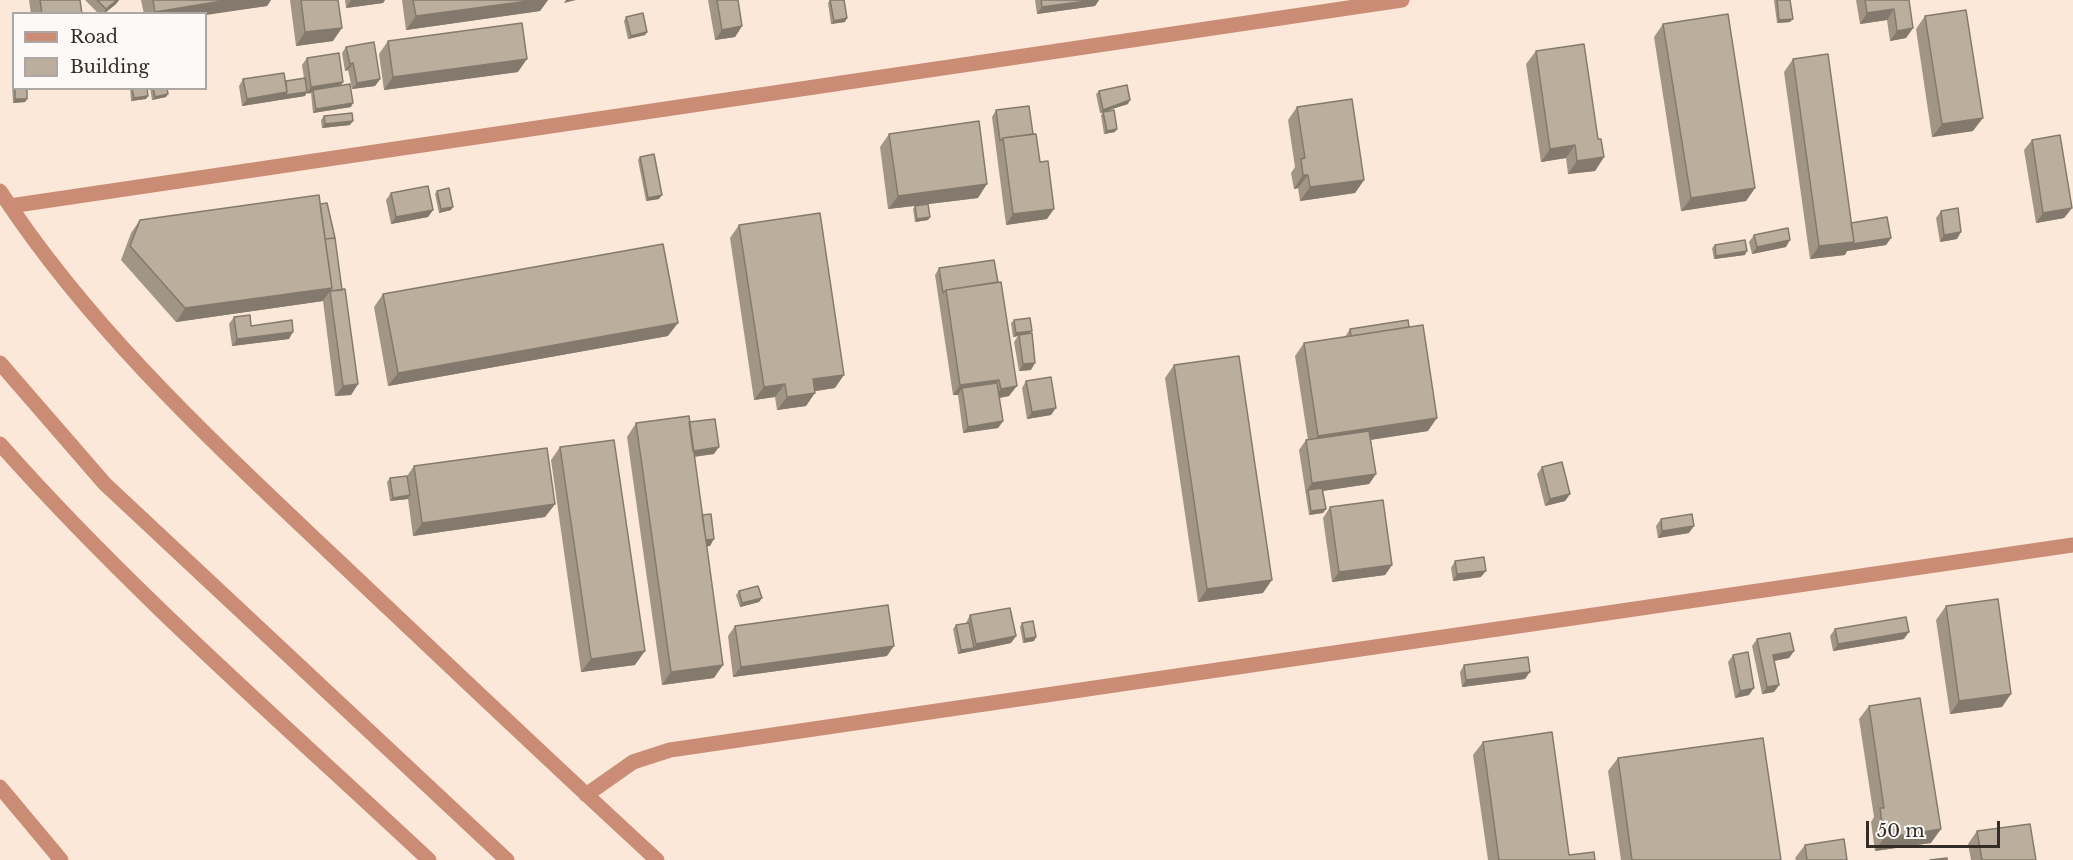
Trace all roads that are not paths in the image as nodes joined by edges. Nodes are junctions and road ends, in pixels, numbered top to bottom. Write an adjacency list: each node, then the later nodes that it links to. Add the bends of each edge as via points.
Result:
1 (1402, 0): 3 (street)
2 (0, 191): 3 (street)
3 (10, 206): 8 (street, via 97,320 145,374)
4 (0, 363): 11 (street, via 63,438 142,519)
5 (0, 444): 10 (street, via 131,581)
6 (2073, 545): 8 (street, via 670,750 625,767)
7 (0, 788): 9 (street)
8 (586, 795): 12 (street)
9 (61, 860)
10 (429, 860)
11 (507, 860)
12 (657, 860)

